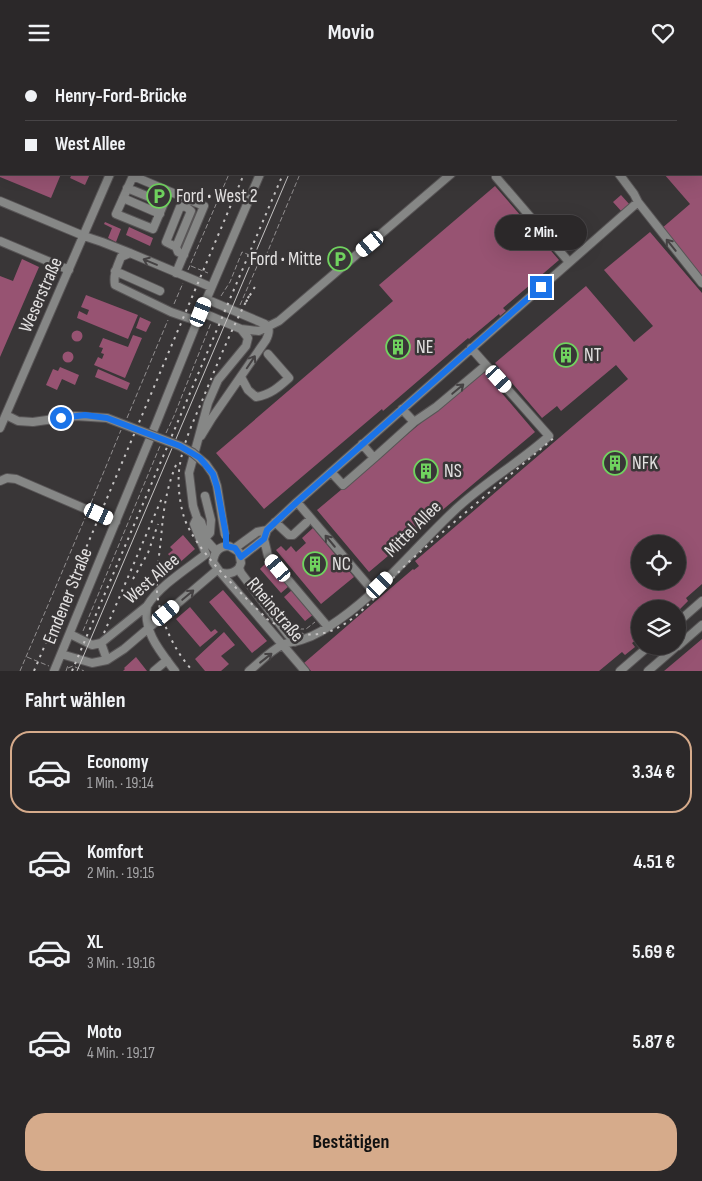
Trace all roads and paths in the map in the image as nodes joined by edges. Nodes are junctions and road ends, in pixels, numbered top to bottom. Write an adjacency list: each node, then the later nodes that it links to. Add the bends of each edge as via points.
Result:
1 (110, 175): 12 (street, Weserstraße)
2 (260, 175): 27 (street, Emdener Straße)
3 (300, 175): 21 (path, via 265,258)
4 (450, 175): 35 (street, via 292,311)
5 (620, 175): 10 (street)
6 (496, 177): 22 (street)
7 (127, 187): 8 (street); 11 (street, via 164,203); 18 (street, via 132,176 204,206)
8 (123, 198): 11 (street); 11 (street, via 116,214 153,229)
9 (0, 201): 12 (street)
10 (638, 202): 22 (street); 26 (street, one-way to 10)
11 (160, 214)
12 (84, 236): 14 (street); 24 (street, Weserstraße)
13 (0, 241): 24 (street)
14 (110, 245): 17 (street); 23 (street)
15 (176, 247): 15 (street, via 191,211 185,206 180,207 166,242); 18 (street, via 178,253)
16 (252, 251): 19 (path)
17 (130, 253): 23 (street, via 121,257); 25 (street, one-way to 17)
18 (184, 255): 25 (street)
19 (251, 255): 21 (path); 30 (path, via 242,253)
20 (262, 255): 21 (path)
21 (260, 258): 31 (path)
22 (569, 262): 37 (street)
23 (116, 268): 28 (street); 34 (street, via 115,285 125,292)
24 (69, 270): 42 (street, Weserstraße)
25 (176, 273): 27 (street)
26 (702, 283)
27 (211, 287): 29 (street, Emdener Straße)
28 (160, 291)
29 (206, 299): 30 (street); 32 (street, Emdener Straße)
30 (218, 304): 35 (street)
31 (240, 305)
32 (201, 312): 33 (street); 34 (street, Emdener Straße)
33 (213, 317): 36 (street); 45 (path)
34 (197, 321): 55 (street, Emdener Straße)
35 (268, 327): 36 (street, via 259,331); 40 (street, one-way to 35, via 266,340)
36 (241, 329): 46 (street, via 248,342 218,380 202,421)
37 (471, 348): 39 (street); 41 (street)
38 (268, 354): 40 (street, via 289,378 275,390 256,397)
39 (486, 365): 43 (street, one-way to 39); 67 (street, Mittel Allee, via 549,436 457,508)
40 (241, 377): 46 (street)
41 (402, 409): 43 (street); 48 (street)
42 (6, 415): 44 (street, Weserstraße); 61 (street, bridge, via 18,421 33,422 80,415 107,418 193,453 213,474)
43 (414, 422): 49 (street)
44 (0, 428)
45 (166, 432)
46 (199, 440): 54 (street, via 189,473)
47 (162, 441): 76 (path)
48 (362, 444): 49 (street); 50 (street)
49 (374, 458): 50 (street, via 343,485)
50 (331, 472): 53 (street)
51 (0, 481): 55 (street, via 16,479)
52 (205, 495): 59 (street, via 211,520 210,533)
53 (297, 502): 56 (street); 67 (street, one-way to 53)
54 (197, 519): 59 (street); 63 (street, via 194,524)
55 (116, 522): 74 (street, Emdener Straße)
56 (275, 522): 57 (street, via 289,535); 58 (street)
57 (306, 523)
58 (267, 530): 60 (street); 62 (street, via 256,532)
59 (206, 537): 63 (street)
60 (264, 539): 64 (street); 72 (street, via 268,556)
61 (226, 546): 62 (street); 63 (street)
62 (235, 548): 64 (street)
63 (212, 554): 66 (street); 69 (street, West Allee, via 162,589)
64 (241, 557): 65 (street)
65 (239, 567): 66 (street, via 228,574); 77 (street)
66 (218, 571): 73 (street, West Allee, one-way to 66); 79 (street, Rheinstraße)
67 (373, 591): 72 (street, Mittel Allee)
68 (702, 601): 70 (street)
69 (147, 606): 73 (street); 78 (street, West Allee)
70 (686, 615)
71 (702, 625): 75 (street)
72 (328, 627): 77 (street, Mittel Allee)
73 (147, 629): 85 (street, West Allee); 86 (street)
74 (70, 635): 76 (street); 80 (street, Emdener Straße)
75 (686, 638)
76 (80, 639): 78 (street, via 92,645)
77 (296, 642): 79 (street, Mittel Allee)
78 (102, 643): 85 (street)
79 (283, 644): 94 (street, Mittel Allee, one-way to 79); 95 (street, Rheinstraße)
80 (62, 654): 84 (street); 88 (street, Emdener Straße)
81 (639, 655): 96 (street)
82 (667, 655): 97 (street)
83 (26, 656): 88 (path)
84 (72, 657): 87 (street); 89 (path)
85 (107, 660): 87 (street)
86 (167, 660): 92 (street); 93 (street)
87 (92, 663): 91 (street)
88 (55, 670)
89 (66, 670): 90 (path, via 73,666)
90 (84, 671)
91 (88, 671)
92 (154, 671)
93 (176, 671)
94 (249, 671)
95 (305, 671)
96 (620, 671)
97 (648, 671)

